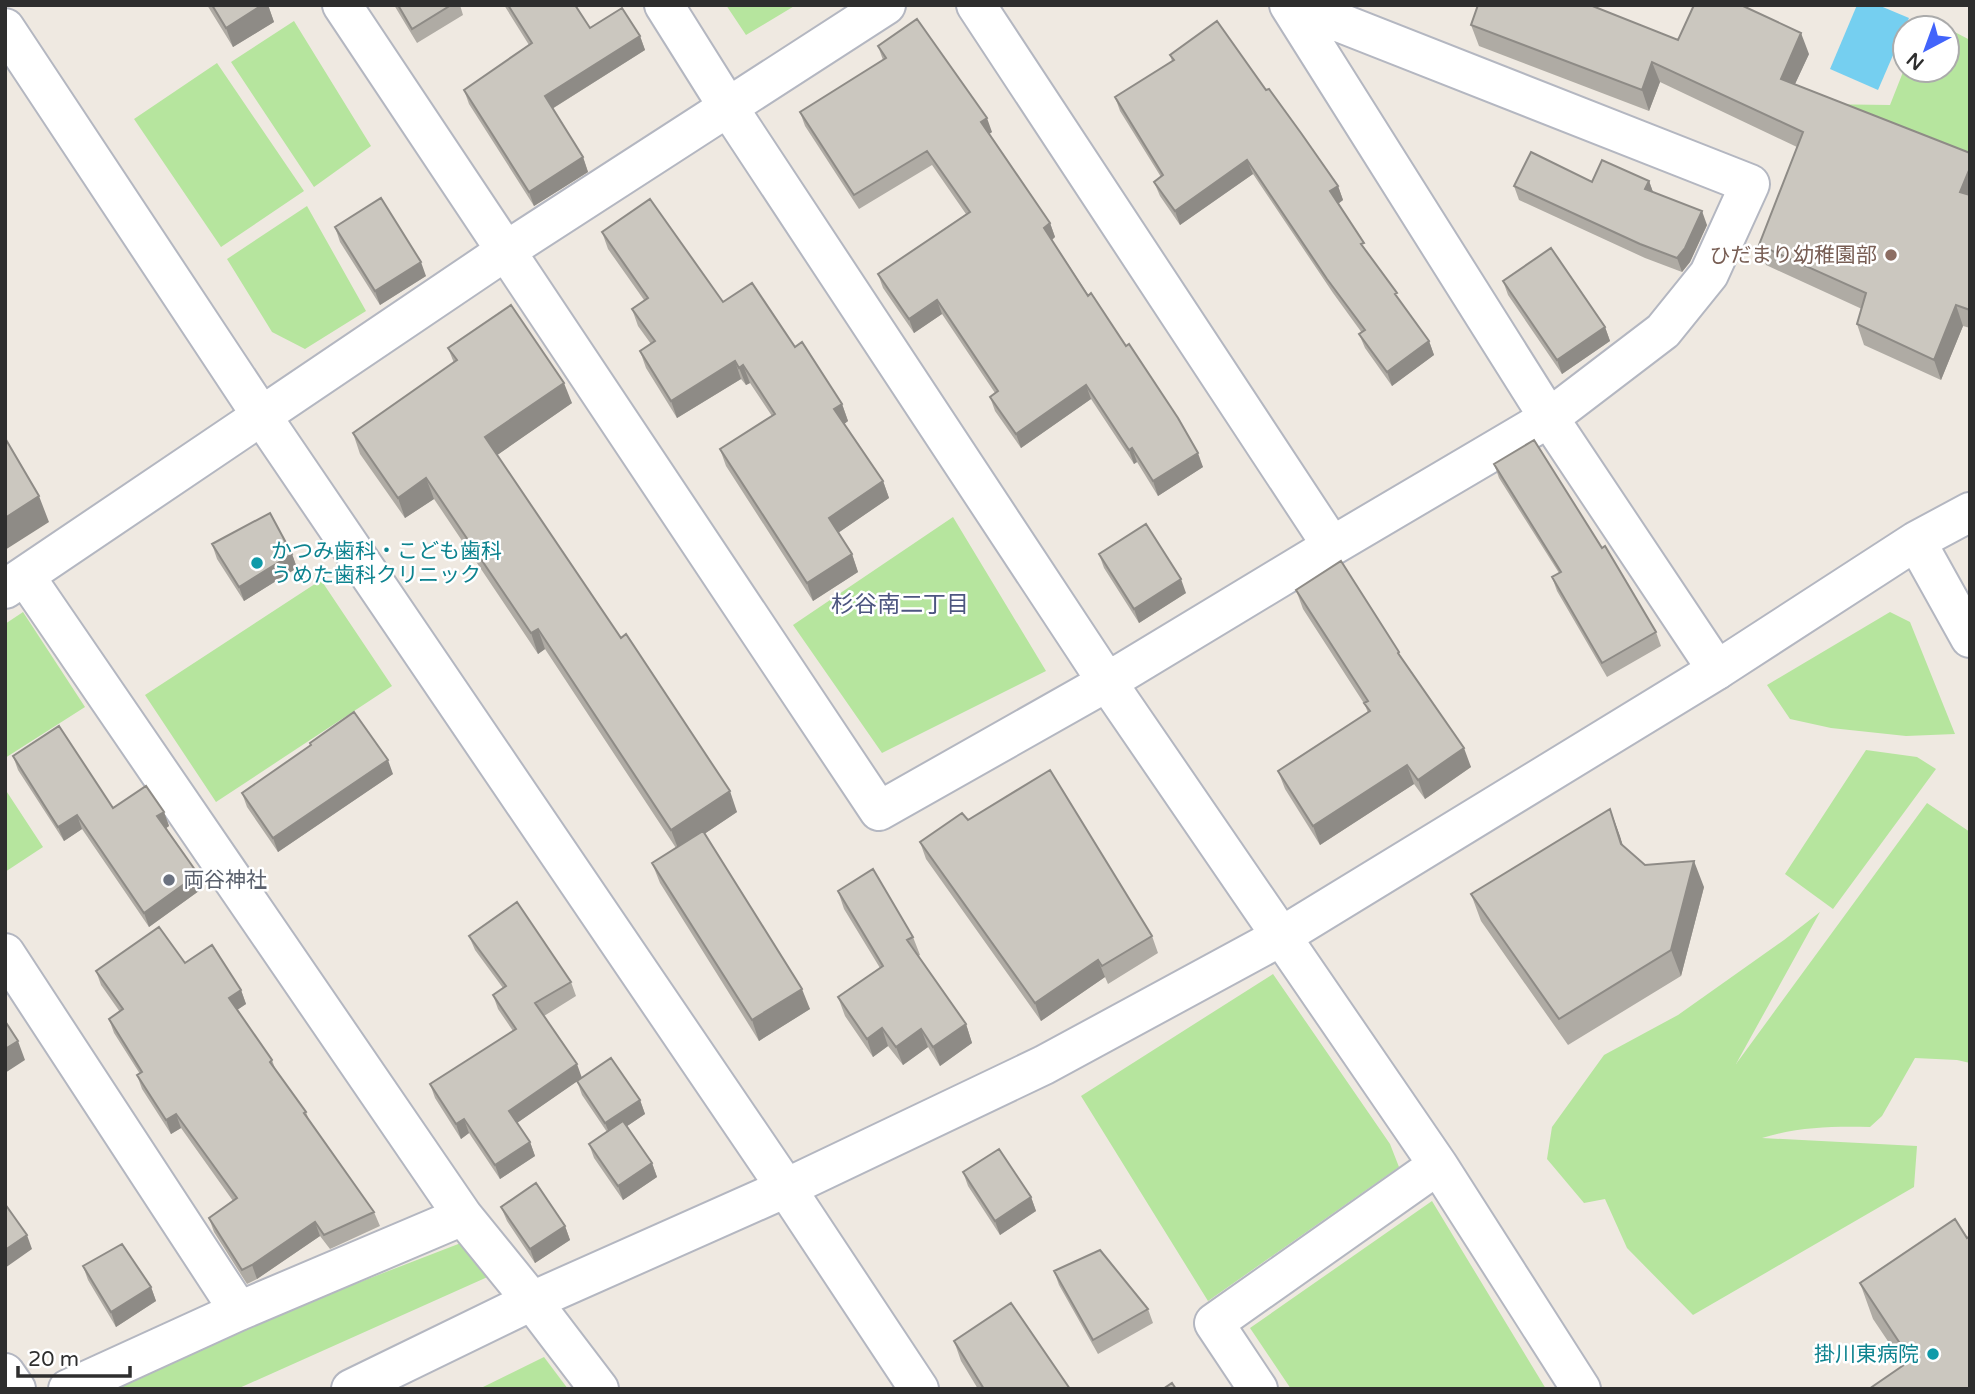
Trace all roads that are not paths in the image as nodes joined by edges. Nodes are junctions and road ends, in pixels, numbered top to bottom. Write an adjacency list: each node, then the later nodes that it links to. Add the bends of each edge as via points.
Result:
1 (342, 5): 9 (street)
2 (664, 5): 8 (street)
3 (886, 5): 8 (street)
4 (976, 5): 14 (street)
5 (1289, 5): 11 (street)
6 (1295, 5): 11 (street, via 1751,184 1709,274 1663,331)
7 (5, 28): 10 (street)
8 (728, 107): 9 (street); 18 (street)
9 (507, 250): 10 (street); 18 (street, via 879,811)
10 (261, 415): 15 (street); 22 (street)
11 (1549, 418): 14 (street); 17 (street)
12 (1970, 512): 13 (street)
13 (1916, 541): 16 (street); 17 (street)
14 (1332, 546): 18 (street)
15 (15, 582): 23 (street)
16 (1970, 638)
17 (1717, 670): 19 (street)
18 (1107, 682): 19 (street)
19 (1282, 936): 21 (street); 22 (street, via 1044,1065)
20 (5, 953): 25 (street)
21 (1437, 1165): 32 (street, via 1214,1323); 33 (street)
22 (786, 1188): 24 (street); 31 (street)
23 (463, 1216): 24 (street); 25 (street)
24 (532, 1301): 29 (street); 30 (street)
25 (239, 1311): 28 (street)
26 (5, 1373): 27 (street)
27 (16, 1389)
28 (68, 1389)
29 (351, 1389)
30 (599, 1389)
31 (919, 1389)
32 (1258, 1389)
33 (1581, 1389)

